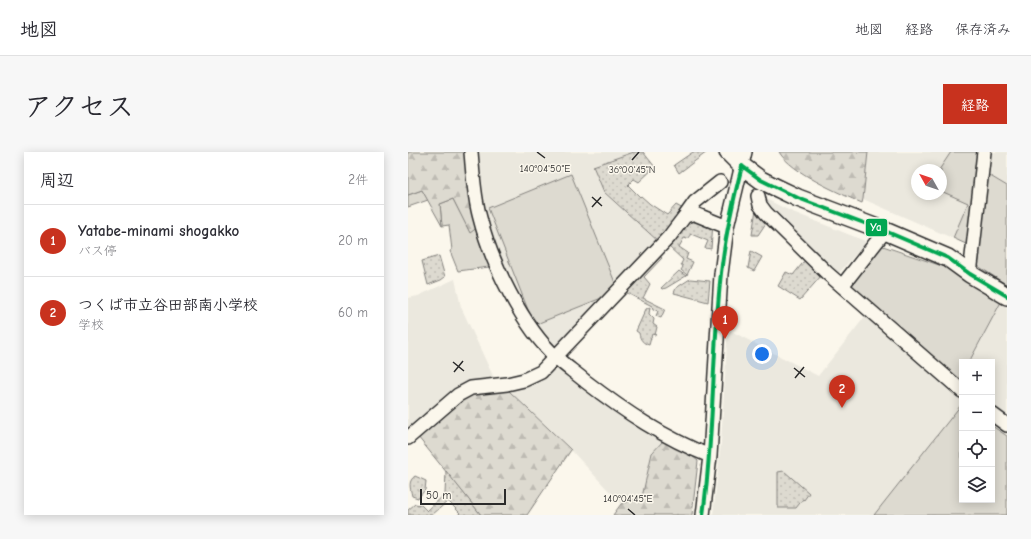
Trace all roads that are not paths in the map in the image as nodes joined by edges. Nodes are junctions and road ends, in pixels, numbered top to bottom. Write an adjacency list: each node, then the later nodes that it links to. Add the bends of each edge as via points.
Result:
1 (471, 152): 13 (street, via 479,216 501,276 537,336)
2 (728, 152): 4 (main road)
3 (984, 152): 10 (street)
4 (743, 159): 8 (street); 9 (main road, via 762,180 798,198)
5 (720, 182): 7 (street, via 695,202)
6 (758, 196): 11 (street, via 760,205 766,213)
7 (685, 216): 8 (street, via 695,214); 13 (street, via 669,237)
8 (727, 226): 18 (street, via 721,274)
9 (885, 231): 10 (main road, via 948,258); 11 (street)
10 (970, 274): 12 (main road)
11 (842, 286): 14 (street)
12 (1007, 296)
13 (556, 358): 17 (street, via 541,372 524,380 471,388 458,395); 18 (street, via 626,411 685,446)
14 (959, 388)
15 (995, 416): 16 (street)
16 (1007, 425)
17 (408, 438)
18 (710, 456): 19 (street)
19 (703, 515)

